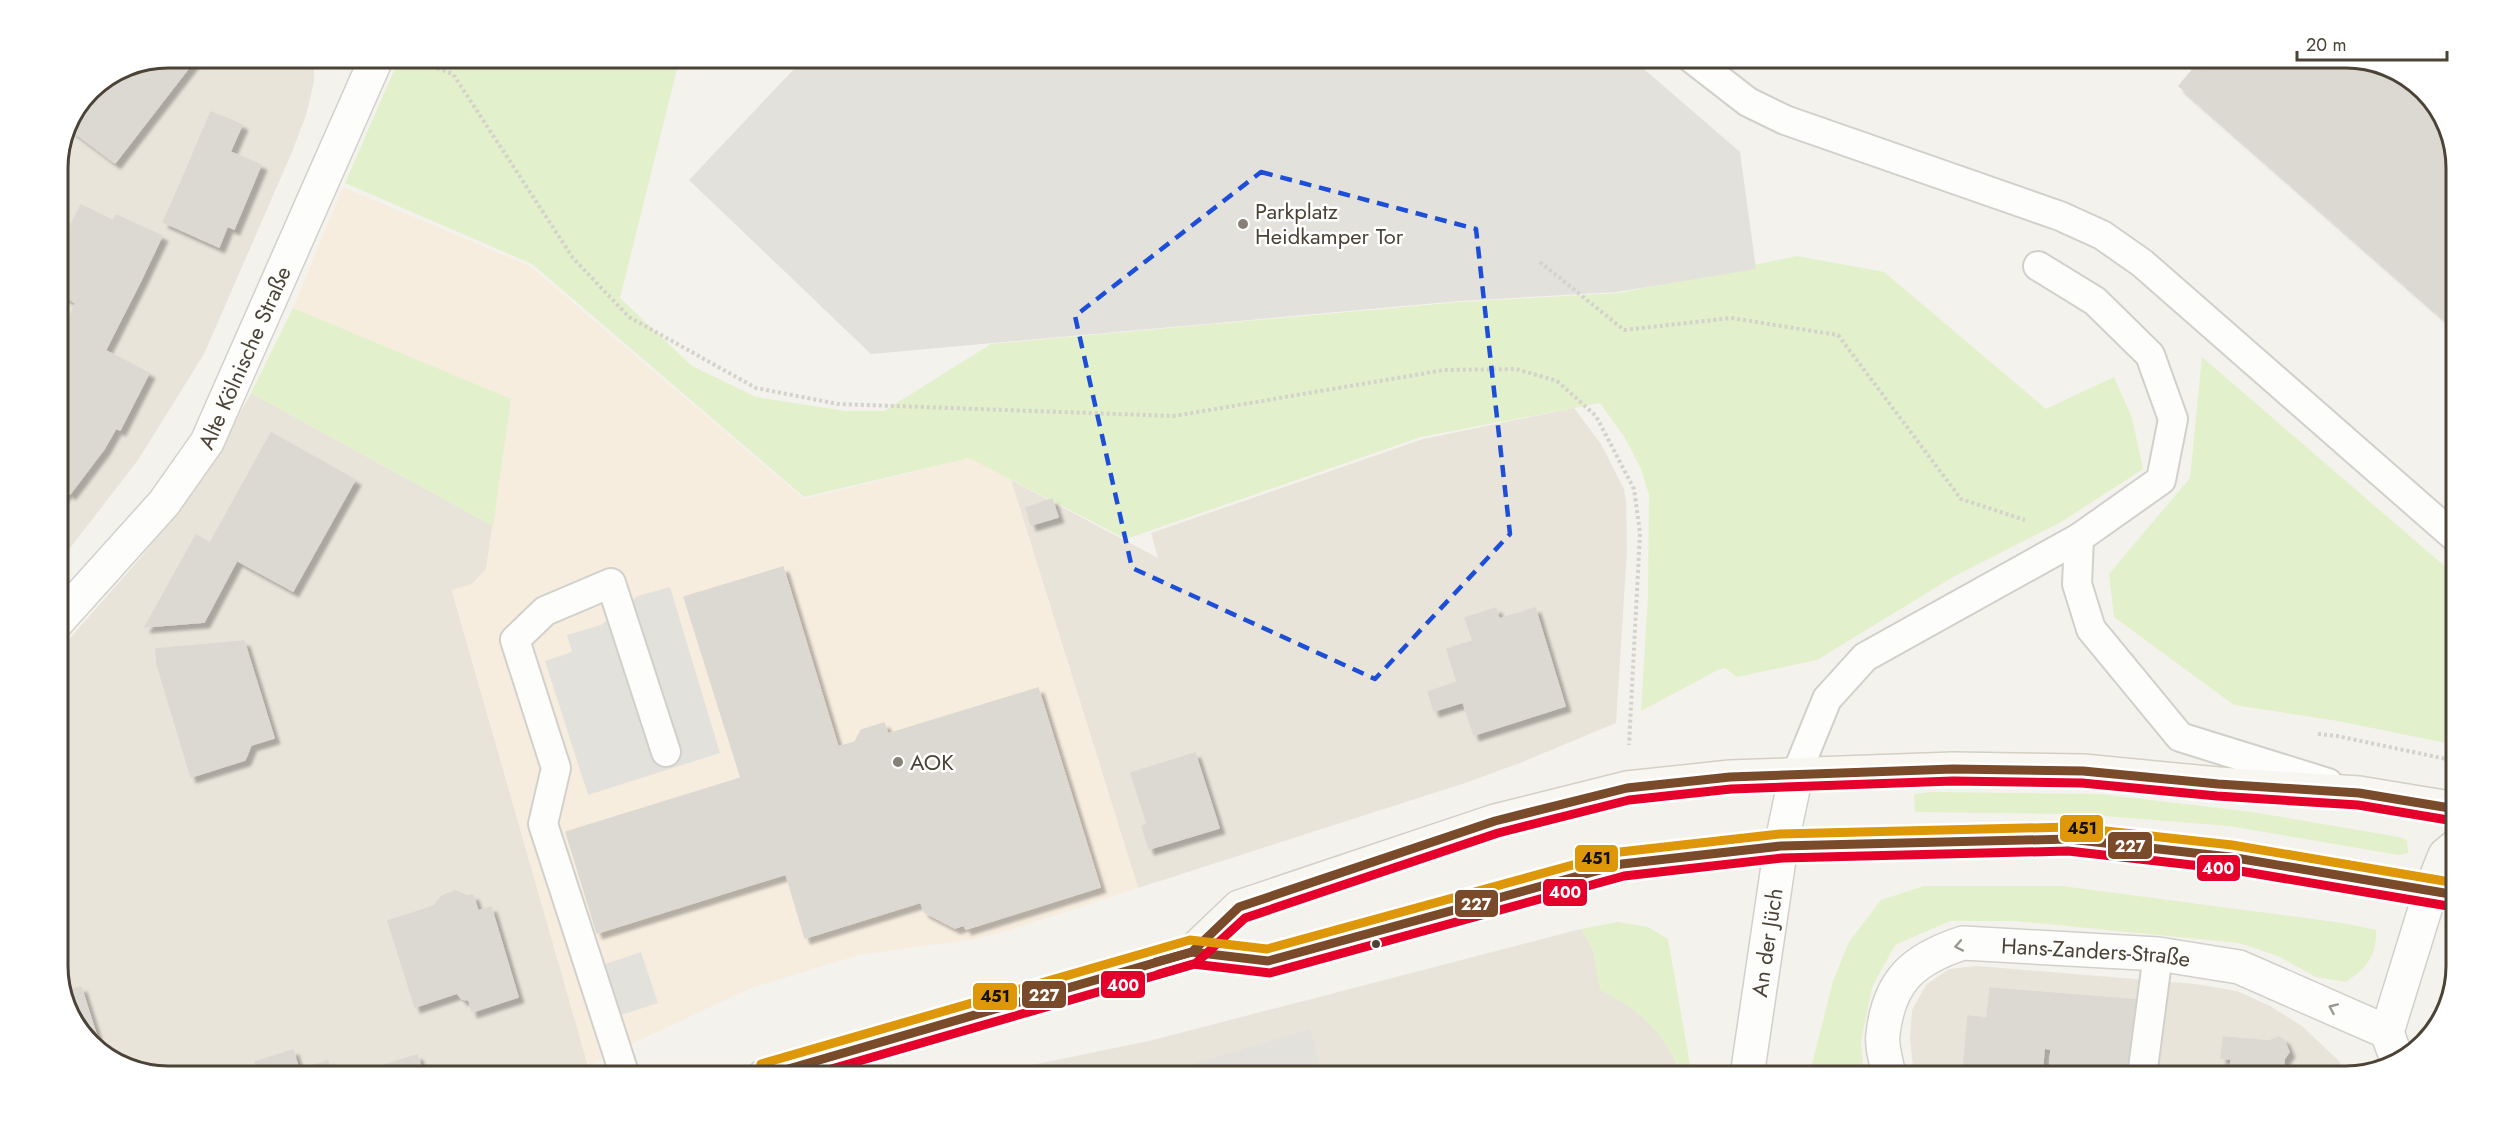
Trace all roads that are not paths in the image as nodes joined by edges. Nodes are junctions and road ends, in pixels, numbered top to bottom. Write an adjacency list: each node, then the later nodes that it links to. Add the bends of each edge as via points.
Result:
1 (372, 68): 6 (street, Alte Kölnische Straße, via 207,442 164,503)
2 (1704, 68): 4 (lane, via 1748,102 1785,120 2060,216 2102,235 2142,263)
3 (2038, 266): 5 (lane, via 2095,301 2150,355 2173,419 2161,480)
4 (2445, 529)
5 (2079, 538): 8 (lane, via 1865,657 1827,699); 9 (lane, via 2077,584 2091,629 2180,737)
6 (68, 610)
7 (666, 752): 17 (lane, via 611,583 545,611 515,640 556,768 543,824)
8 (1796, 775): 9 (main road, via 1953,769 2083,771); 11 (street, An der Jüch); 14 (main road, via 1730,777 1627,788 1495,821 1239,907)
9 (2359, 793): 10 (main road)
10 (2446, 808)
11 (1781, 846): 13 (main road, via 2069,839 2230,857); 14 (main road, via 1622,864 1268,961); 19 (street, An der Jüch)
12 (2446, 854): 13 (main road)
13 (2444, 892): 16 (street, Hans-Zanders-Straße)
14 (1192, 952): 18 (main road)
15 (2158, 954): 16 (street, Hans-Zanders-Straße, one-way to 15, via 2239,968); 20 (street, Hans-Zanders-Straße, one-way to 20, via 1963,943 1932,953 1907,971 1892,999 1882,1036); 21 (lane)
16 (2392, 1046)
17 (622, 1066)
18 (799, 1066)
19 (1748, 1066)
20 (1887, 1066)
21 (2143, 1066)

